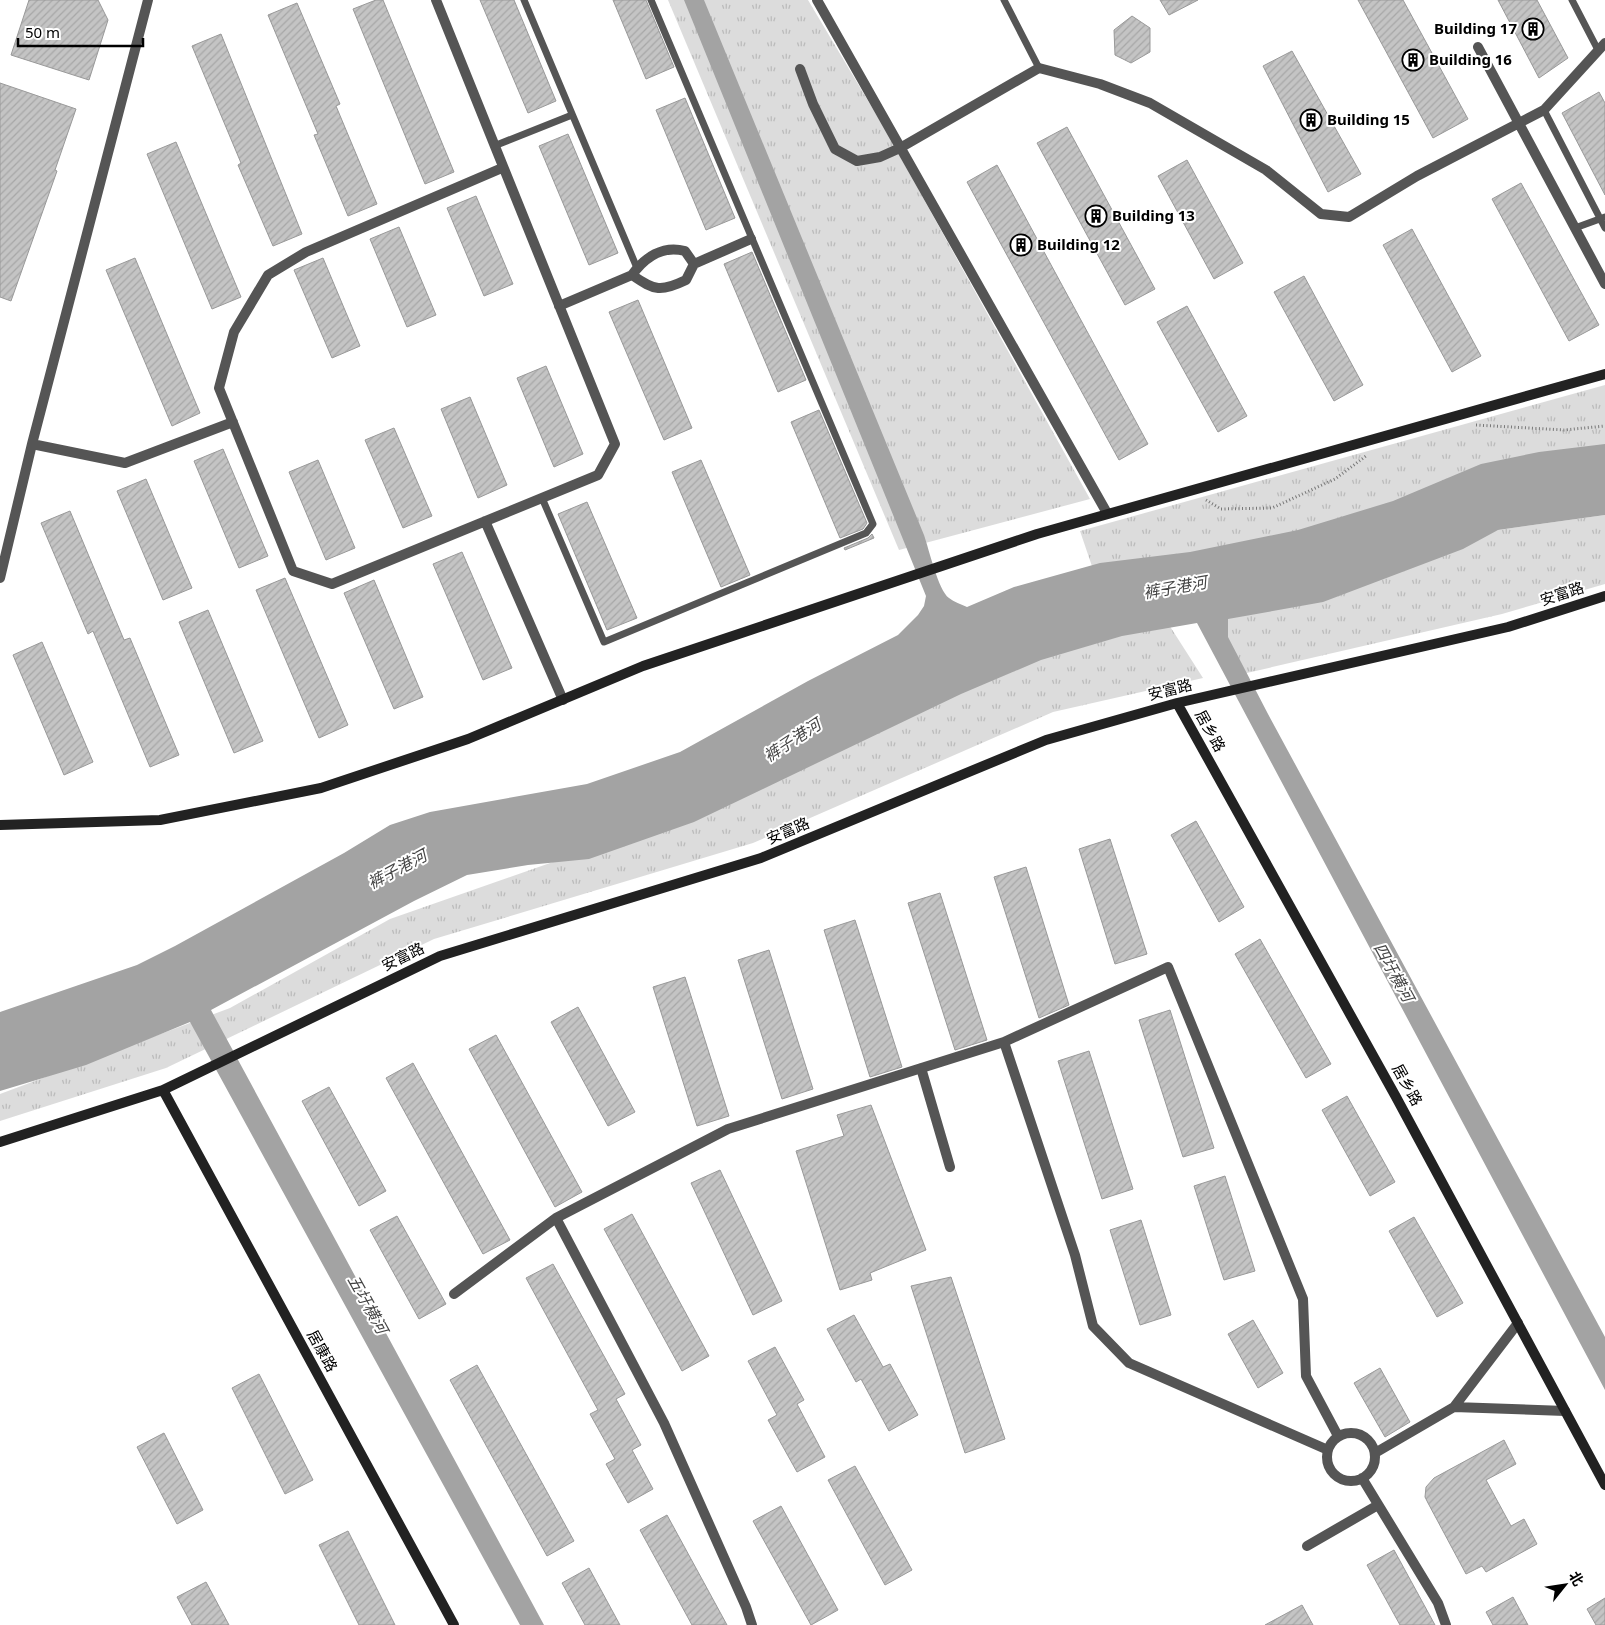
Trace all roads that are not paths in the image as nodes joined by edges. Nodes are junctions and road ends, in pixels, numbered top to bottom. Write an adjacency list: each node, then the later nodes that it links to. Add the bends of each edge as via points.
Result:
1 (148, 0): 28 (street)
2 (524, 0): 13 (lane)
3 (651, 0): 21 (lane)
4 (816, 0): 16 (street)
5 (1004, 0): 10 (lane)
6 (1572, 0): 9 (lane)
7 (437, 1): 15 (street)
8 (1478, 47): 14 (street)
9 (1602, 47): 12 (street)
10 (1038, 68): 14 (street, via 1100,84 1150,103 1266,170 1321,214 1349,217 1417,176); 16 (street)
11 (800, 69): 16 (street, via 835,148 857,161 880,157)
12 (1544, 110): 14 (street); 18 (lane)
13 (572, 115): 15 (lane); 23 (lane)
14 (1519, 122): 19 (street)
15 (494, 146): 17 (street)
16 (900, 148): 30 (street)
17 (502, 168): 25 (street); 27 (street, via 306,252 268,275 234,332 219,388)
18 (1603, 218): 19 (lane); 20 (lane)
19 (1575, 228): 24 (street)
20 (1605, 228)
21 (751, 239): 22 (street); 29 (lane, via 873,524 866,534 604,642)
22 (694, 264): 23 (street, via 685,251 673,248 643,259); 23 (street, via 686,280 666,290 650,287)
23 (634, 272): 25 (street)
24 (1605, 284)
25 (559, 306): 29 (street, via 615,444 598,475)
26 (1605, 374): 30 (street)
27 (232, 422): 28 (street, via 125,463); 31 (street, via 293,571 332,584)
28 (32, 444): 32 (street)
29 (542, 498): 31 (street)
30 (1107, 513): 34 (street, via 643,666)
31 (485, 521): 34 (street)
32 (0, 578)
33 (1605, 596): 35 (street, 安富路, via 1508,627)
34 (563, 700): 36 (street, via 468,739 321,788 160,820)
35 (1177, 703): 39 (street, 安富路, via 1046,740 761,858 440,956); 44 (street, 居乡路)
36 (0, 824)
37 (1004, 1042): 38 (street); 47 (street, via 1168,967 1303,1299 1306,1376); 48 (street, via 1075,1254 1094,1326 1129,1363)
38 (921, 1068): 41 (street); 42 (street, via 728,1129)
39 (163, 1090): 40 (street, 安富路); 54 (street, 居康路)
40 (0, 1142)
41 (950, 1167)
42 (556, 1218): 43 (street); 55 (street, via 664,1423)
43 (454, 1294)
44 (1518, 1323): 45 (street); 46 (street, 居乡路)
45 (1454, 1407): 46 (street); 49 (street)
46 (1565, 1411): 51 (street, 居乡路)
47 (1338, 1436): 48 (street); 49 (street, via 1361,1435)
48 (1328, 1450): 50 (street, via 1329,1466 1339,1478 1355,1481)
49 (1375, 1453): 50 (street, via 1372,1467)
50 (1362, 1478): 52 (street)
51 (1605, 1485)
52 (1378, 1505): 53 (street); 56 (street, via 1438,1603)
53 (1307, 1546)
54 (454, 1625)
55 (752, 1625)
56 (1446, 1625)

